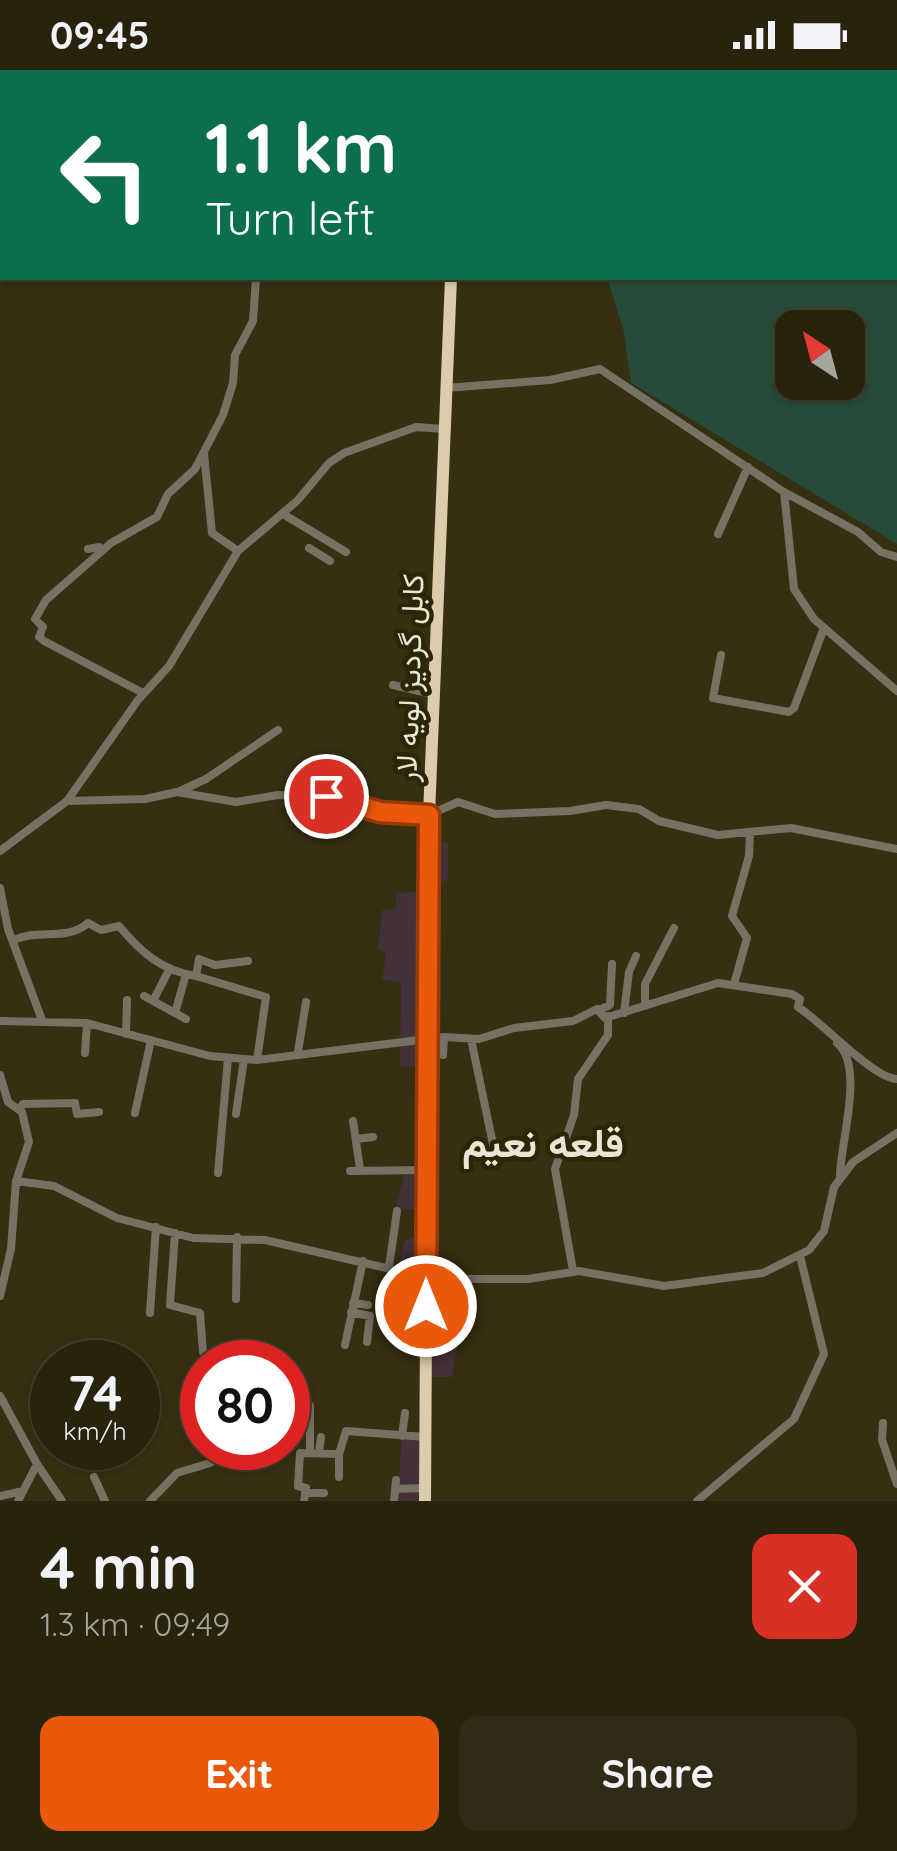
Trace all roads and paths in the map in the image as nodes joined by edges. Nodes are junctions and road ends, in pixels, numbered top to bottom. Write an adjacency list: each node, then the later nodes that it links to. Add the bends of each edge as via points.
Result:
1 (256, 280): 5 (street, via 253,320 234,355 233,383)
2 (451, 280): 3 (highway, کابل گردیز لویه لار)
3 (446, 388): 4 (highway, کابل گردیز لویه لار); 6 (street, via 550,380 600,368)
4 (445, 429): 8 (street, via 416,427 344,453); 22 (highway, کابل گردیز لویه لار)
5 (204, 454): 12 (street, via 212,533); 14 (street, via 157,517)
6 (748, 467): 7 (street); 9 (street)
7 (784, 492): 15 (street); 17 (street, via 794,589)
8 (284, 514): 10 (street); 12 (street)
9 (718, 534)
10 (323, 538): 13 (street); 16 (street, via 312,550)
11 (88, 549): 14 (street, via 99,547)
12 (238, 551): 21 (street, via 170,666)
13 (346, 552)
14 (100, 554): 21 (street, via 46,600 34,623 43,627 44,641)
15 (897, 557)
16 (330, 561)
17 (824, 628): 18 (street, via 788,712 713,698); 20 (street)
18 (721, 654)
19 (393, 685): 22 (street)
20 (897, 691)
21 (143, 693): 25 (street)
22 (432, 694): 26 (highway, کابل گردیز لویه لار)
23 (278, 730): 24 (street)
24 (176, 792): 25 (street); 26 (street, via 236,802 326,796 380,812)
25 (67, 801): 29 (street)
26 (429, 815): 27 (street, via 458,802 495,814 606,805 718,835); 55 (highway, کابل گردیز لویه لار)
27 (750, 832): 28 (street, via 791,828); 38 (street, via 732,916 747,938)
28 (897, 848)
29 (0, 851)
30 (0, 888): 32 (street)
31 (674, 928): 41 (street, via 645,984)
32 (14, 940): 36 (street, via 31,932 60,936 88,924 101,930 119,926 138,952); 47 (street)
33 (636, 956): 44 (street)
34 (248, 961): 37 (street, via 200,959)
35 (612, 964): 42 (street, via 610,1005)
36 (170, 968): 37 (street); 43 (street, via 149,998)
37 (191, 975): 43 (street); 61 (street, via 266,997)
38 (734, 984): 41 (street); 48 (street, via 792,994)
39 (127, 1000): 51 (street)
40 (306, 1002): 56 (street)
41 (645, 1006): 44 (street)
42 (599, 1010): 45 (street); 53 (street)
43 (175, 1013): 46 (street)
44 (624, 1013): 45 (street)
45 (608, 1016): 85 (street, via 608,1035 578,1079 574,1115 555,1169)
46 (186, 1019)
47 (42, 1020): 49 (street); 50 (street)
48 (818, 1020): 63 (street, via 877,1074); 75 (street, via 847,1058)
49 (0, 1022)
50 (87, 1023): 51 (street); 57 (street)
51 (126, 1034): 54 (street)
52 (444, 1037): 53 (street); 55 (street); 58 (street)
53 (471, 1039): 72 (street)
54 (151, 1040): 59 (street); 66 (street)
55 (427, 1042): 56 (street); 73 (highway, کابل گردیز لویه لار)
56 (298, 1052): 61 (street)
57 (86, 1053)
58 (444, 1054)
59 (228, 1058): 60 (street); 74 (street)
60 (244, 1059): 61 (street); 67 (street)
61 (258, 1060)
62 (0, 1075): 64 (street, via 8,1102)
63 (897, 1079)
64 (20, 1108): 65 (street, via 75,1102 77,1114); 76 (street, via 29,1142)
65 (99, 1112)
66 (135, 1113)
67 (236, 1114)
68 (353, 1120): 71 (street)
69 (897, 1134): 75 (street, via 853,1162)
70 (373, 1137): 71 (street)
71 (356, 1139): 73 (street, via 355,1170)
72 (494, 1149)
73 (426, 1170): 86 (highway, کابل گردیز لویه لار)
74 (218, 1173)
75 (840, 1179): 81 (street, via 818,1244)
76 (16, 1181): 78 (street, via 54,1186 116,1218); 88 (street)
77 (397, 1210): 83 (street)
78 (156, 1227): 79 (street); 92 (street)
79 (175, 1233): 80 (street); 93 (street, via 170,1305 200,1313)
80 (237, 1237): 82 (street); 89 (street)
81 (800, 1256): 85 (street, via 763,1273 664,1286); 121 (street, via 824,1354 816,1380 794,1419)
82 (363, 1262): 83 (street); 91 (street)
83 (389, 1266): 84 (street)
84 (399, 1270): 86 (street); 87 (street, via 397,1289)
85 (573, 1271): 86 (street, via 528,1279)
86 (427, 1274): 101 (highway, کابل گردیز لویه لار)
87 (407, 1291)
88 (0, 1296)
89 (236, 1299)
90 (368, 1305): 91 (street)
91 (352, 1308): 94 (street, via 370,1316); 95 (street)
92 (150, 1313)
93 (203, 1340)
94 (366, 1342)
95 (346, 1345)
96 (0, 1396): 103 (street)
97 (310, 1406): 104 (street)
98 (405, 1413): 100 (street)
99 (882, 1423): 111 (street)
100 (402, 1436): 101 (street); 105 (street, via 346,1431)
101 (426, 1437): 113 (highway, کابل گردیز لویه لار)
102 (322, 1438): 104 (street)
103 (30, 1451)
104 (314, 1453): 105 (street); 116 (street, via 299,1453 298,1486)
105 (338, 1454): 110 (street)
106 (34, 1470): 115 (street)
107 (41, 1470): 118 (street)
108 (184, 1470): 120 (street)
109 (94, 1477): 119 (street)
110 (339, 1477)
111 (897, 1484)
112 (324, 1493): 116 (street)
113 (425, 1494): 117 (street, via 396,1484)
114 (0, 1496): 115 (street)
115 (20, 1496)
116 (305, 1497)
117 (394, 1500)
118 (62, 1501)
119 (106, 1501)
120 (150, 1501)
121 (697, 1501)

